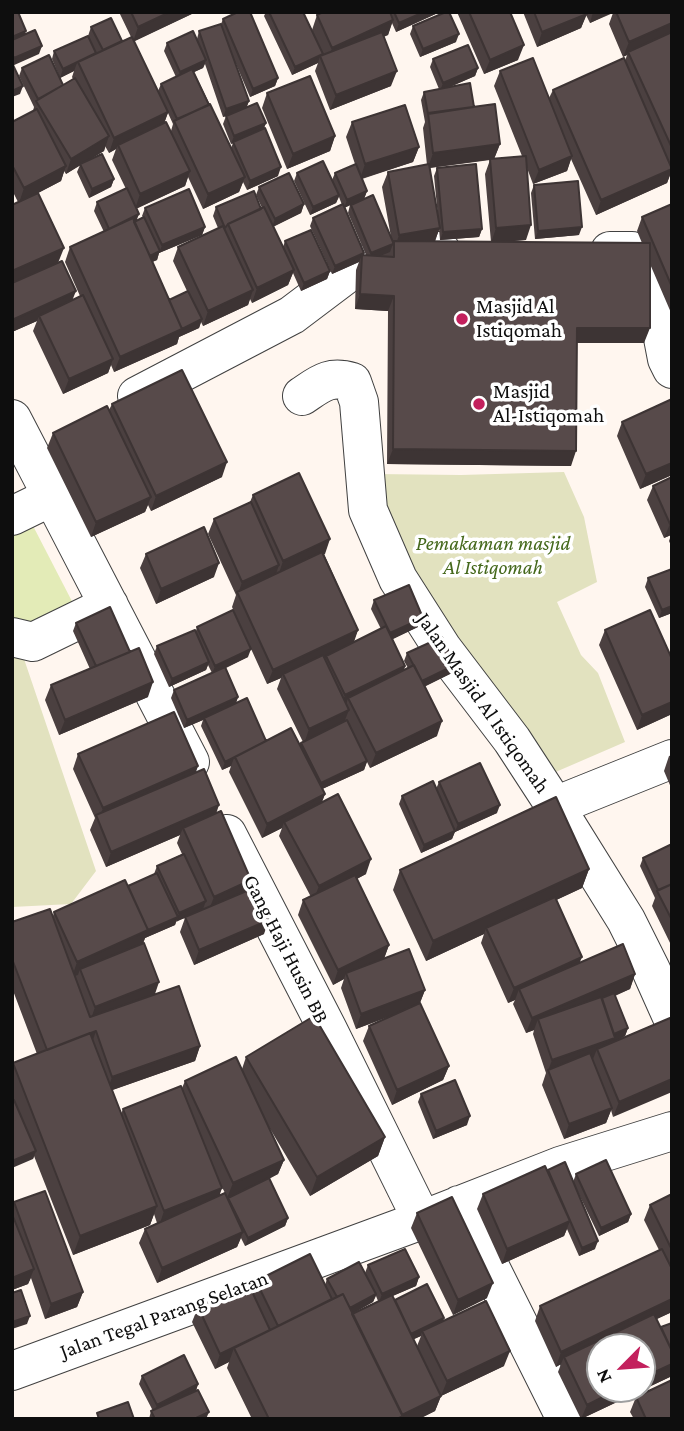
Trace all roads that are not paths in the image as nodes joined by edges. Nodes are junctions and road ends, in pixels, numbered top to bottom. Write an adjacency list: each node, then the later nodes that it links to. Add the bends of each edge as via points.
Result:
1 (578, 250): 3 (street, via 632,251 645,256)
2 (473, 251): 5 (street, via 410,251 353,269 292,315)
3 (672, 369)
4 (302, 396): 12 (street, Jalan Masjid Al Istiqomah, via 321,383 340,378 352,382 359,402 368,510 398,579)
5 (101, 414)
6 (32, 437): 7 (street, Gang Haji Husin BB)
7 (53, 496): 8 (street); 9 (street, Gang Haji Husin BB)
8 (12, 516)
9 (109, 605): 10 (street, via 33,642); 16 (street, Gang Haji Husin BB)
10 (12, 637)
11 (672, 759): 12 (street)
12 (555, 806): 13 (street, Jalan Masjid Al Istiqomah, via 626,920)
13 (672, 1017)
14 (672, 1131): 15 (street, Jalan Tegal Parang Selatan, via 560,1166)
15 (459, 1205): 16 (street, Jalan Tegal Parang Selatan); 18 (street)
16 (422, 1220): 17 (street, Jalan Tegal Parang Selatan)
17 (12, 1371)
18 (566, 1419)

